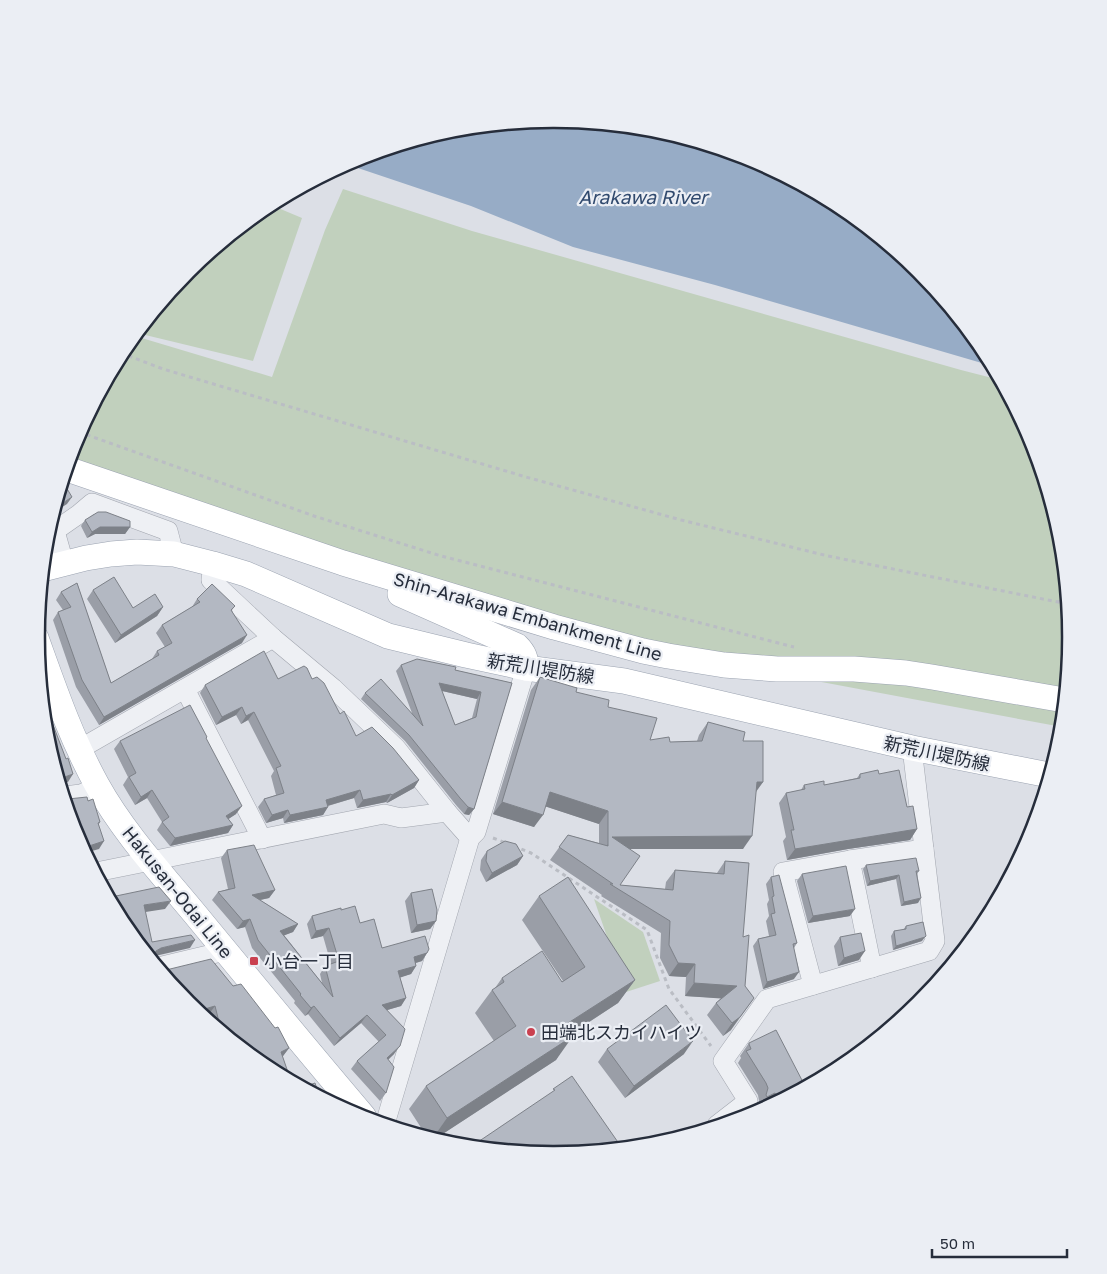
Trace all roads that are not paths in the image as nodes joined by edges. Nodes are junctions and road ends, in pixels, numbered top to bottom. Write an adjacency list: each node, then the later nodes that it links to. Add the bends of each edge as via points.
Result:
1 (73, 471): 4 (main road, Shin-Arakawa Embankment Line)
2 (57, 529): 3 (street, via 92,503 168,531)
3 (174, 554): 5 (main road, 新荒川堤防線); 6 (main road, 新荒川堤防線, via 128,553)
4 (343, 563): 9 (main road, via 388,589 517,646 526,658); 11 (main road, Shin-Arakawa Embankment Line, via 554,627 668,656 751,668 906,673)
5 (213, 564): 7 (street, via 211,580); 9 (main road, 新荒川堤防線, via 246,574 388,636)
6 (53, 566)
7 (274, 638): 10 (street); 17 (street, via 396,748)
8 (46, 666): 13 (main road, Hakusan-Odai Line)
9 (526, 668): 12 (main road, 新荒川堤防線, via 632,682); 18 (street)
10 (185, 689): 13 (street); 19 (street)
11 (1058, 699)
12 (912, 748): 14 (main road, 新荒川堤防線); 20 (street)
13 (78, 750): 15 (main road, Hakusan-Odai Line)
14 (1043, 774)
15 (98, 786): 16 (street); 22 (main road, Hakusan-Odai Line)
16 (70, 795)
17 (447, 812): 18 (street); 19 (street, via 401,818 384,814)
18 (473, 835): 30 (street)
19 (262, 839): 22 (street)
20 (924, 849): 21 (street); 26 (street, via 935,941 929,951)
21 (850, 860): 26 (street); 27 (street, via 783,872)
22 (152, 862): 23 (street); 24 (main road, Hakusan-Odai Line)
23 (102, 871)
24 (225, 951): 25 (street); 28 (main road, Hakusan-Odai Line)
25 (165, 965)
26 (872, 968): 27 (street)
27 (813, 985): 29 (street, via 767,999 723,1061 748,1101)
28 (347, 1101)
29 (732, 1113)
30 (387, 1118)

